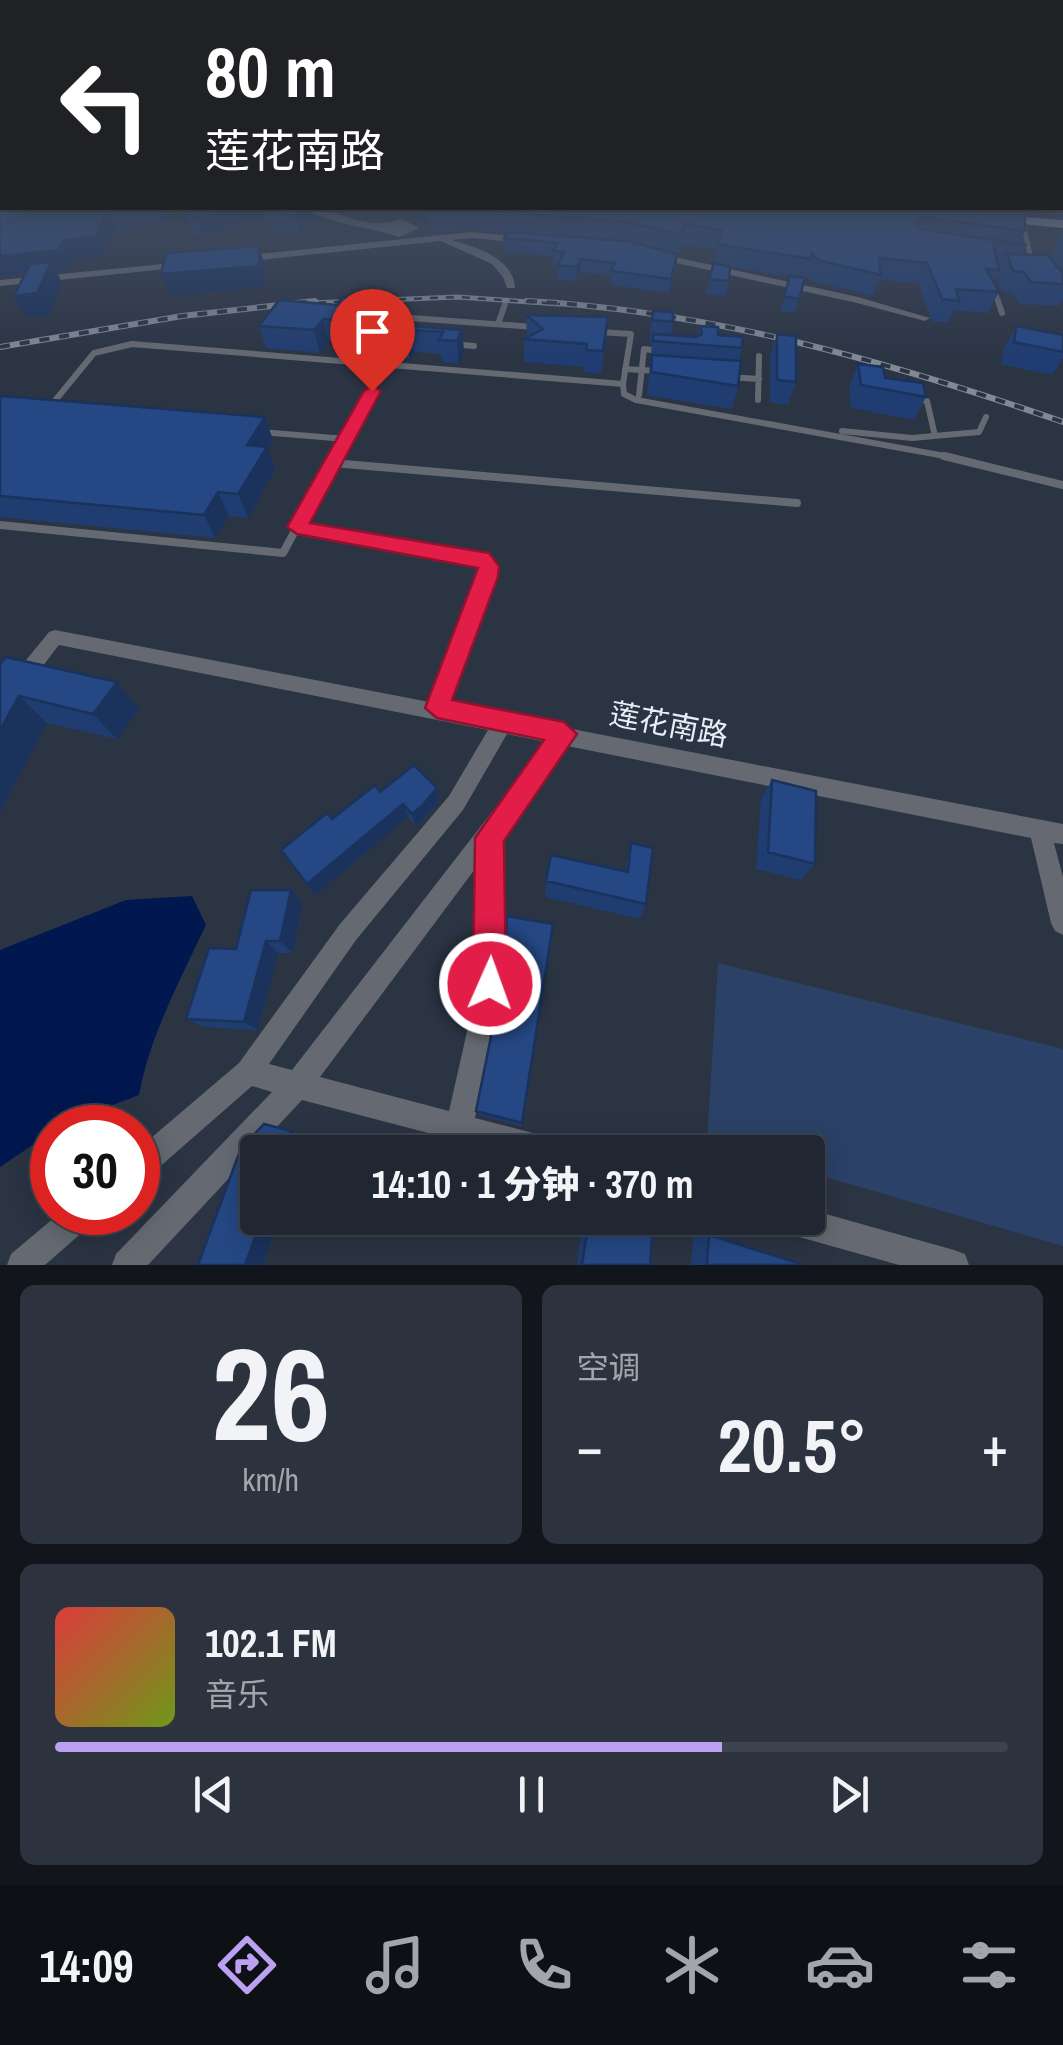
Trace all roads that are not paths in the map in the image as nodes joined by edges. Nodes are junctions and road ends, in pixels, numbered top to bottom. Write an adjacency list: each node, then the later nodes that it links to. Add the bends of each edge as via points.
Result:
1 (379, 242): 5 (street)
2 (431, 242): 5 (street)
3 (449, 242): 14 (street, via 508,272)
4 (1028, 242): 8 (lane)
5 (375, 246): 9 (street)
6 (642, 252): 17 (street, via 725,274 839,292)
7 (1011, 256): 8 (lane)
8 (1031, 259): 11 (lane)
9 (217, 262)
10 (197, 264): 13 (street)
11 (1031, 268)
12 (992, 283): 16 (lane)
13 (0, 284)
14 (511, 286)
15 (505, 304): 18 (lane)
16 (1002, 312)
17 (925, 318)
18 (498, 324): 19 (lane); 21 (lane, via 411,318)
19 (536, 327)
20 (593, 331): 28 (lane, via 631,334)
21 (400, 340): 22 (lane); 27 (lane)
22 (418, 341)
23 (437, 343): 24 (lane)
24 (474, 346)
25 (675, 352): 29 (lane, via 644,349)
26 (759, 356): 32 (lane)
27 (387, 364): 33 (lane); 37 (lane, via 111,347 94,353 44,414); 42 (lane)
28 (626, 369): 29 (lane); 33 (lane)
29 (642, 370): 30 (lane); 34 (lane)
30 (661, 372)
31 (720, 376): 32 (lane)
32 (759, 379): 36 (lane)
33 (623, 384): 39 (lane, via 624,394 636,400)
34 (639, 395)
35 (912, 399): 41 (lane, via 927,400)
36 (758, 400)
37 (62, 415)
38 (986, 417): 41 (lane, via 979,432)
39 (784, 425): 41 (lane); 44 (lane)
40 (252, 431): 42 (lane)
41 (936, 436)
42 (346, 439): 43 (lane)
43 (333, 463): 45 (lane); 47 (lane)
44 (1063, 485)
45 (798, 504)
46 (0, 525): 47 (lane, via 284,554)
47 (297, 527): 49 (lane, via 482,558 488,566)
48 (0, 706): 49 (street, 莲花南路, via 55,637)
49 (437, 708): 50 (street, 莲花南路)
50 (503, 722): 51 (street, 莲花南路); 55 (street, via 456,804 348,932)
51 (564, 734): 52 (street, 莲花南路); 53 (street)
52 (1052, 831): 54 (street)
53 (490, 838): 56 (street); 57 (street, via 490,984)
54 (1063, 923)
55 (248, 1072): 56 (street); 59 (street)
56 (298, 1084): 57 (street); 63 (street)
57 (459, 1127): 58 (street)
58 (489, 1135)
59 (160, 1147)
60 (825, 1229): 64 (street)
61 (57, 1235): 62 (street)
62 (22, 1265)
63 (126, 1265)
64 (954, 1265)

